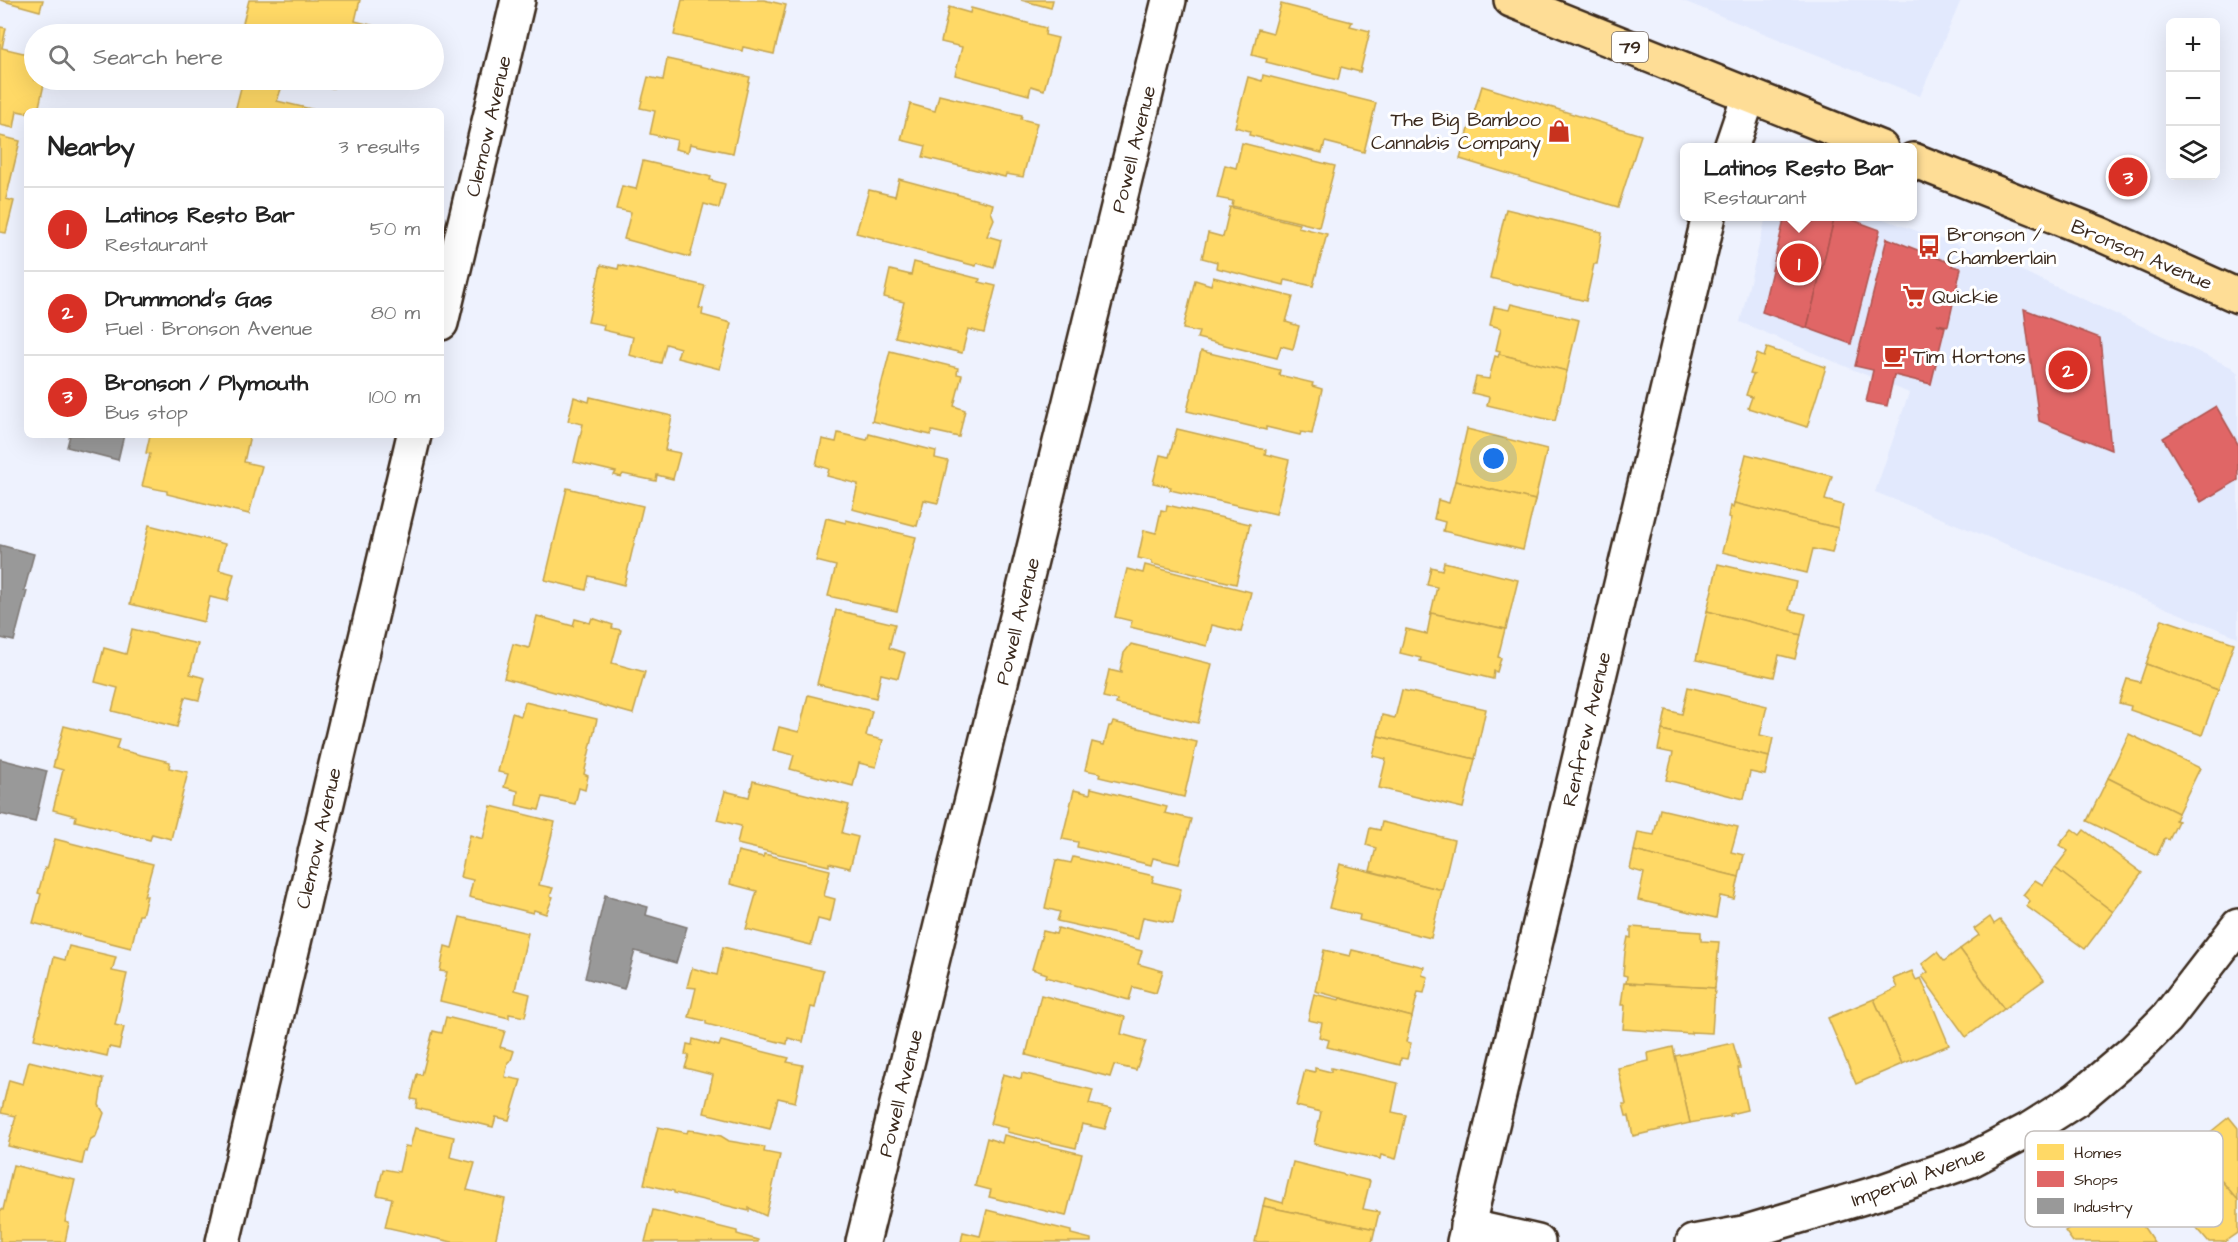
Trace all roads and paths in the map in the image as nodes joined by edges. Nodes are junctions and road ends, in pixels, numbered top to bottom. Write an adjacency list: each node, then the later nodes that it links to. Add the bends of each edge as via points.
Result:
1 (1169, 0): 19 (street, Powell Avenue)
2 (1511, 0): 4 (main road, 79)
3 (515, 10): 11 (street, Clemow Avenue)
4 (1749, 95): 5 (street); 6 (main road, 79)
5 (1732, 143)
6 (1871, 143)
7 (1917, 162): 9 (main road, Bronson Avenue, via 2100,234)
8 (1708, 221): 17 (street, Renfrew Avenue)
9 (2190, 275): 10 (main road, Bronson Avenue); 12 (main road)
10 (2238, 296)
11 (444, 309)
12 (2238, 314)
13 (413, 438): 18 (street, Clemow Avenue)
14 (2238, 926): 15 (street, Imperial Avenue, via 2167,1018 2135,1050 2077,1099)
15 (2026, 1131)
16 (2025, 1132): 21 (street, Imperial Avenue, via 1971,1160 1877,1193 1743,1233)
17 (1465, 1234): 20 (street)
18 (223, 1242)
19 (863, 1242)
20 (1538, 1242)
21 (1693, 1242)

